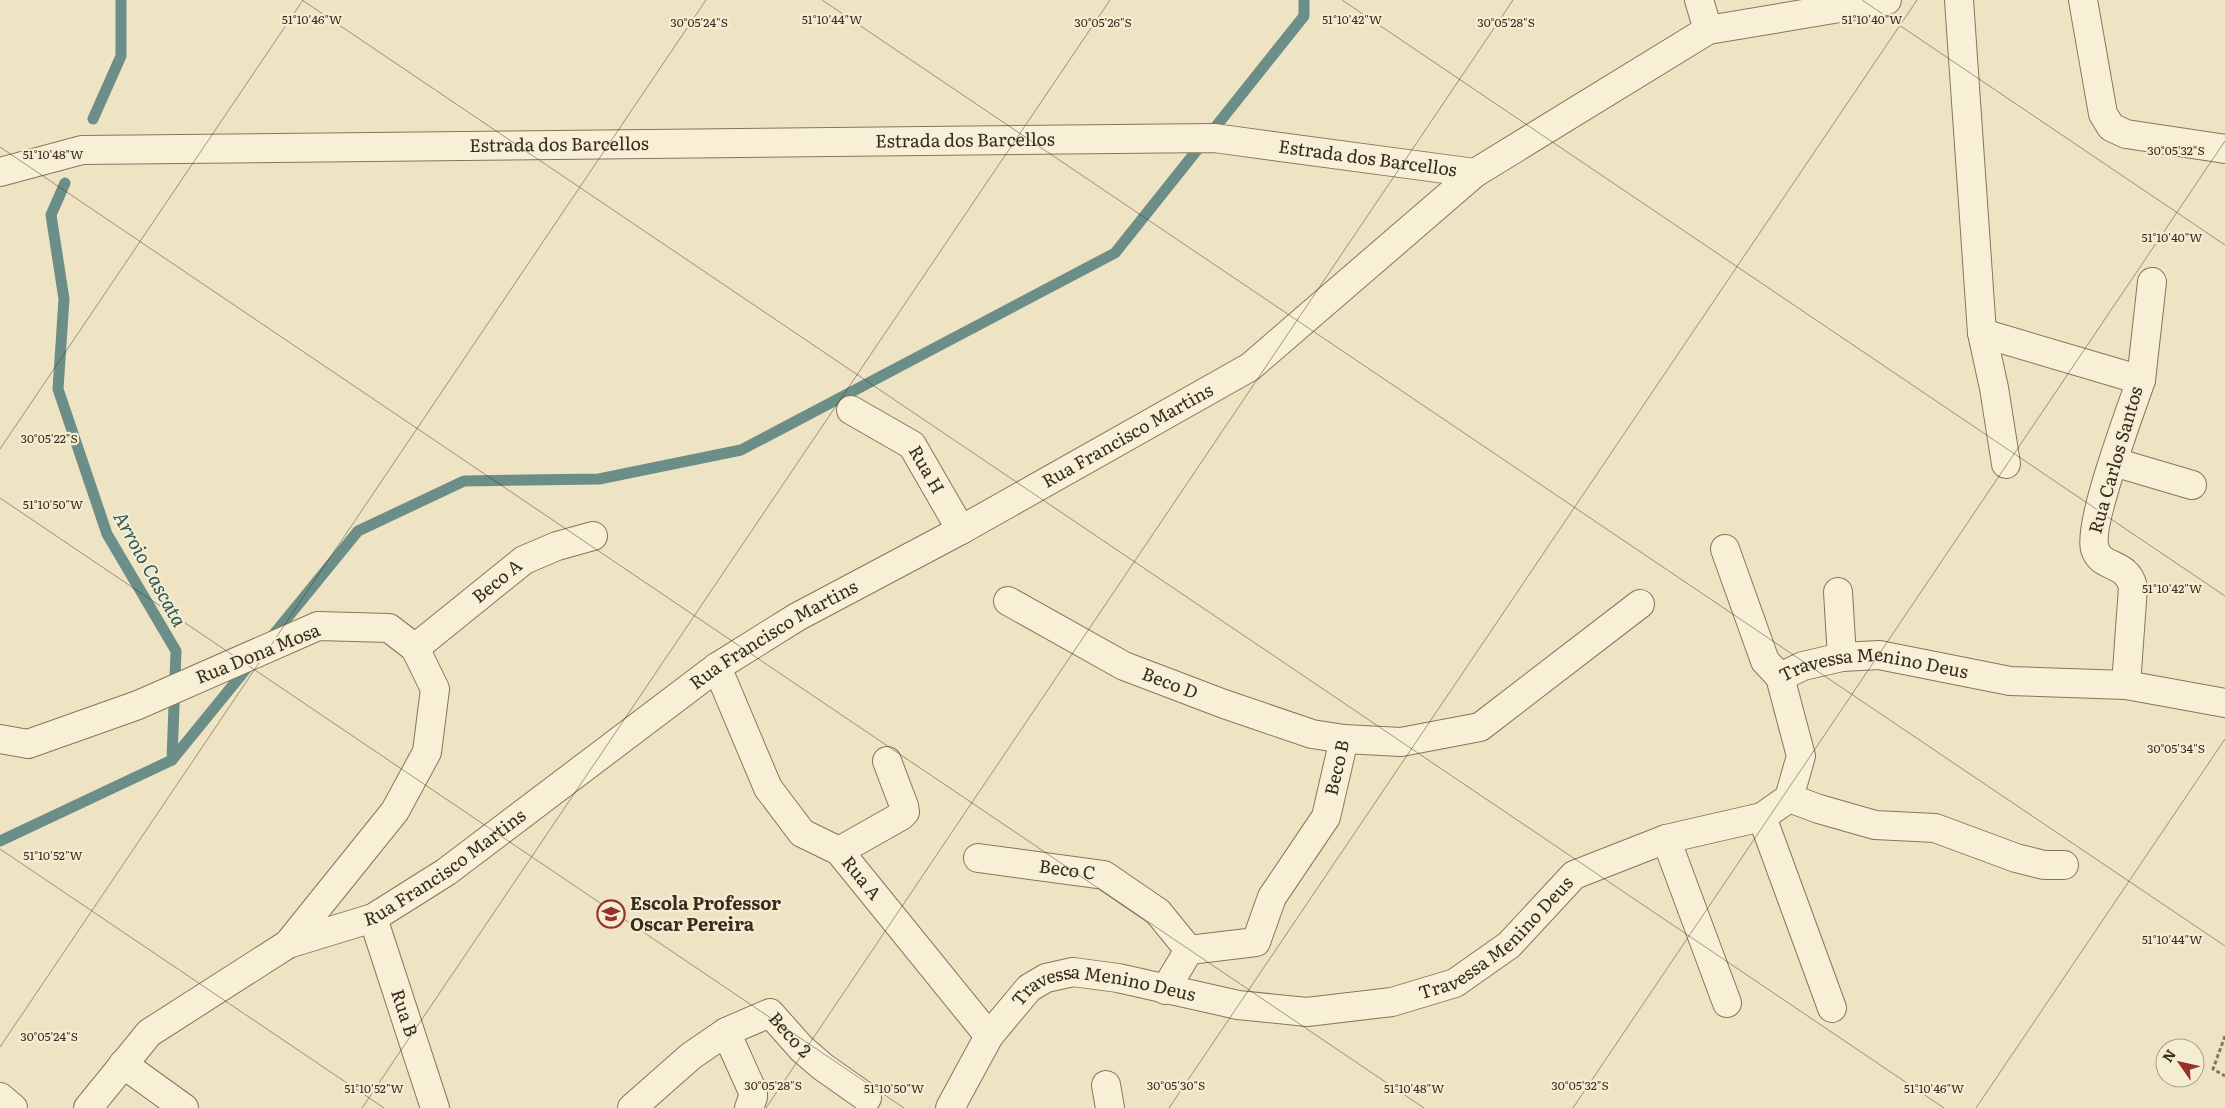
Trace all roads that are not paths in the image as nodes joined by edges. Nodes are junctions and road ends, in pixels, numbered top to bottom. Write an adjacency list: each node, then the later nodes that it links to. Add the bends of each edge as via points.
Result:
1 (1699, 0): 5 (street)
2 (1887, 0): 5 (street, Estrada dos Barcellos)
3 (1960, 0): 10 (street)
4 (2083, 0): 6 (street, via 2103,114 2111,127 2126,134)
5 (1708, 30): 8 (street, Estrada dos Barcellos)
6 (2225, 149)
7 (0, 172): 8 (street, Estrada dos Barcellos, via 82,150 1214,138)
8 (1475, 173): 16 (street, Rua Francisco Martins, via 1250,367)
9 (2152, 282): 11 (street)
10 (1982, 333): 11 (street, Rua Carlos Santos); 14 (street)
11 (2141, 380): 13 (street, Rua Carlos Santos)
12 (851, 410): 16 (street, Rua H, via 912,446)
13 (2114, 462): 15 (street); 26 (street, Rua Carlos Santos, via 2104,490 2093,542 2101,559 2131,577)
14 (2006, 464)
15 (2192, 486)
16 (961, 530): 24 (street, Rua Francisco Martins, via 797,617)
17 (593, 536): 22 (street, Beco A, via 524,560)
18 (1725, 549): 25 (street, via 1765,661)
19 (1838, 592): 23 (street)
20 (1008, 601): 29 (street, Beco D, via 1124,666 1312,734)
21 (1640, 604): 29 (street, Beco B, via 1480,727 1401,742)
22 (415, 648): 28 (street, Rua Dona Mosa, via 389,628 318,626 138,705 28,744); 38 (street, Rua Dona Mosa, via 435,689 427,752 395,811)
23 (1842, 657): 25 (street, Travessa Menino Deus, via 1803,666); 26 (street, Travessa Menino Deus, via 1879,655 2010,681)
24 (717, 667): 34 (street, Rua A, via 768,788 802,833); 37 (street, Rua Francisco Martins, via 446,872)
25 (1780, 677): 31 (street, Travessa Menino Deus, via 1801,756)
26 (2126, 685): 27 (street, Travessa Menino Deus)
27 (2225, 703)
28 (0, 739)
29 (1344, 739): 39 (street, Beco B, via 1326,817 1272,897 1256,942)
30 (887, 761): 34 (street, via 905,812)
31 (1790, 798): 32 (street, Travessa Menino Deus); 36 (street, via 1875,825 1934,828 2016,858)
32 (1762, 816): 33 (street, Travessa Menino Deus); 42 (street)
33 (1666, 840): 40 (street, Travessa Menino Deus, via 1574,874 1510,945 1455,983 1392,1002 1308,1012 1238,1005); 41 (street)
34 (839, 851): 44 (street, Rua A)
35 (978, 858): 39 (street, Beco C, via 1104,875 1158,912)
36 (2064, 865)
37 (373, 918): 38 (street, Rua Francisco Martins); 51 (street, Rua B)
38 (288, 944): 45 (street, Rua Francisco Martins, via 148,1033)
39 (1189, 950): 40 (street)
40 (1165, 990): 44 (street, Travessa Menino Deus, via 1118,978 1073,972 1046,978 1029,988)
41 (1727, 1003)
42 (1832, 1008)
43 (726, 1032): 47 (street, Beco 2, via 770,1013 816,1061); 52 (street, via 692,1056); 53 (street, via 753,1092)
44 (989, 1036): 54 (street, Travessa Menino Deus)
45 (123, 1064): 49 (street, Rua Francisco Martins); 50 (street)
46 (0, 1096): 48 (street)
47 (867, 1098)
48 (13, 1108)
49 (88, 1108)
50 (184, 1108)
51 (435, 1108)
52 (632, 1108)
53 (749, 1108)
54 (950, 1108)

